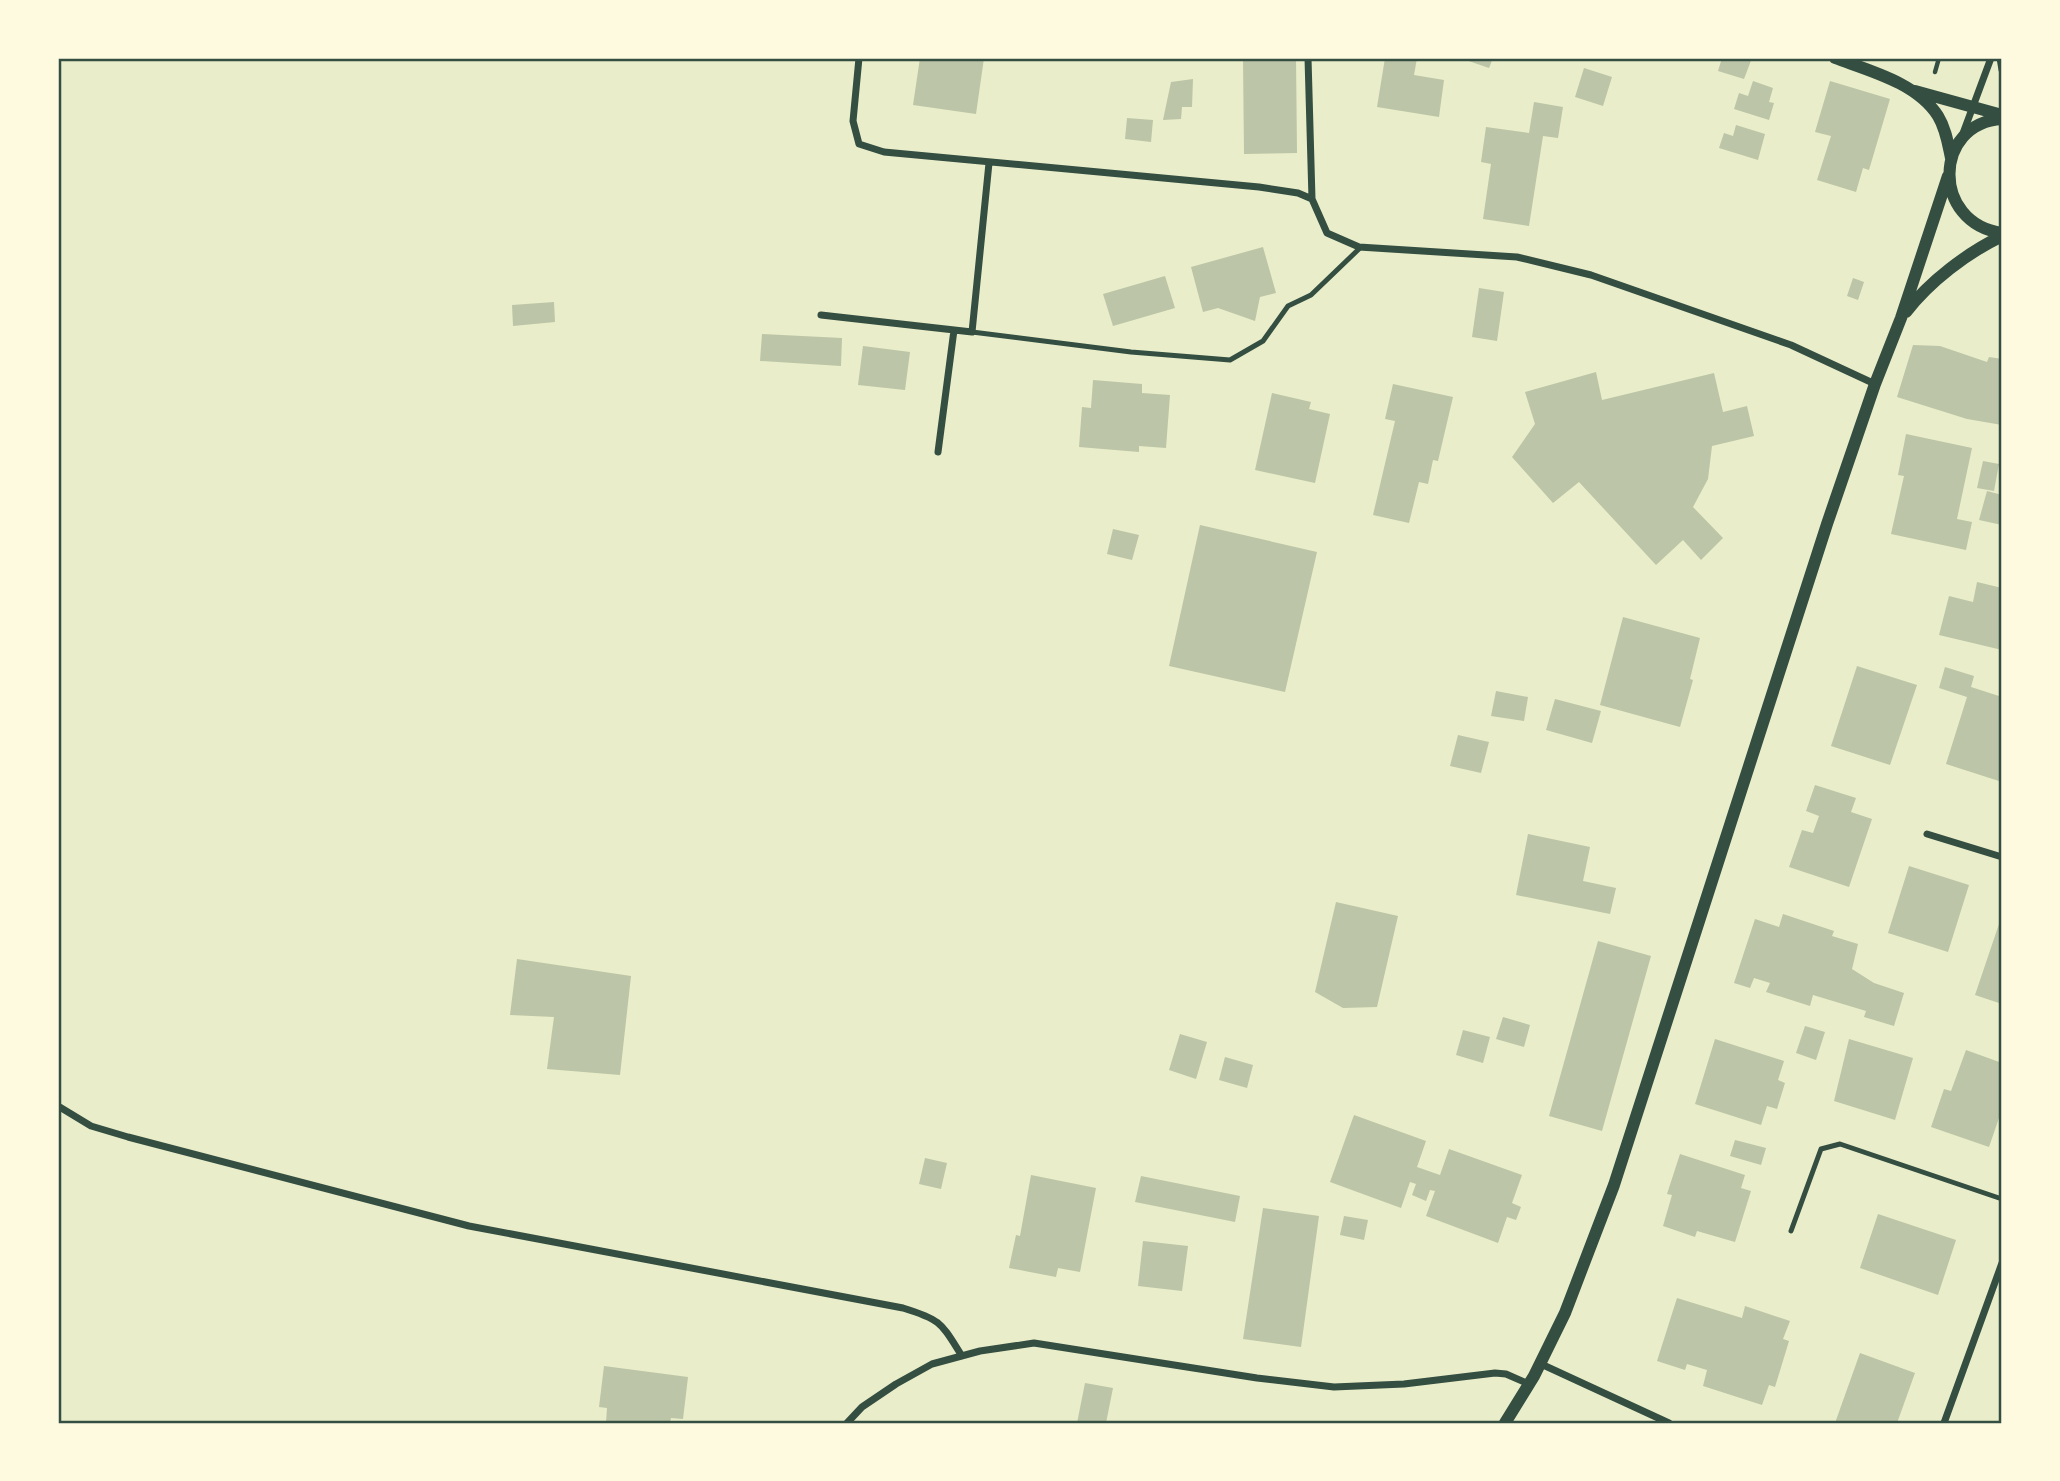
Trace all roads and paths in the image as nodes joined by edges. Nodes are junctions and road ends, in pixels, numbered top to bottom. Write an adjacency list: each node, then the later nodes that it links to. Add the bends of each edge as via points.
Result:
1 (859, 58): 14 (street, via 853,121 859,144 884,152)
2 (1308, 58): 16 (street)
3 (1835, 58): 9 (street)
4 (1938, 58): 8 (path)
5 (1991, 58): 10 (street)
6 (2000, 58): 7 (street)
7 (2002, 70)
8 (1935, 72)
9 (1908, 89): 10 (street); 13 (street, via 1939,117)
10 (1972, 106): 11 (street); 12 (street)
11 (2002, 117): 12 (street, via 1974,128)
12 (1959, 142): 13 (street)
13 (1951, 158): 15 (street)
14 (989, 163): 16 (street, via 1259,187); 22 (street)
15 (1948, 176): 17 (street, via 1959,210 1973,223); 20 (street)
16 (1312, 199): 18 (street, via 1327,233)
17 (2002, 234): 20 (street, via 1927,288)
18 (1361, 247): 22 (lane, via 1311,295 1288,306 1263,341 1230,360); 23 (street, via 1517,257 1580,272 1791,345)
19 (821, 315): 21 (street)
20 (1901, 318): 23 (street)
21 (954, 330): 22 (street); 24 (street)
22 (972, 332)
23 (1875, 384): 32 (street, via 1622,1164)
24 (938, 452)
25 (1927, 834): 26 (street)
26 (2002, 857)
27 (58, 1106): 31 (street, via 90,1126 469,1226 903,1308 941,1324)
28 (2002, 1199): 29 (lane, via 1840,1144 1821,1149)
29 (1791, 1231)
30 (2002, 1264): 37 (street)
31 (962, 1356): 33 (street, via 1034,1343 1306,1385 1381,1386 1495,1373); 34 (street, via 932,1364 896,1384)
32 (1541, 1364): 33 (street); 36 (street)
33 (1529, 1384): 35 (street)
34 (847, 1423)
35 (1505, 1423)
36 (1669, 1423)
37 (1944, 1423)

